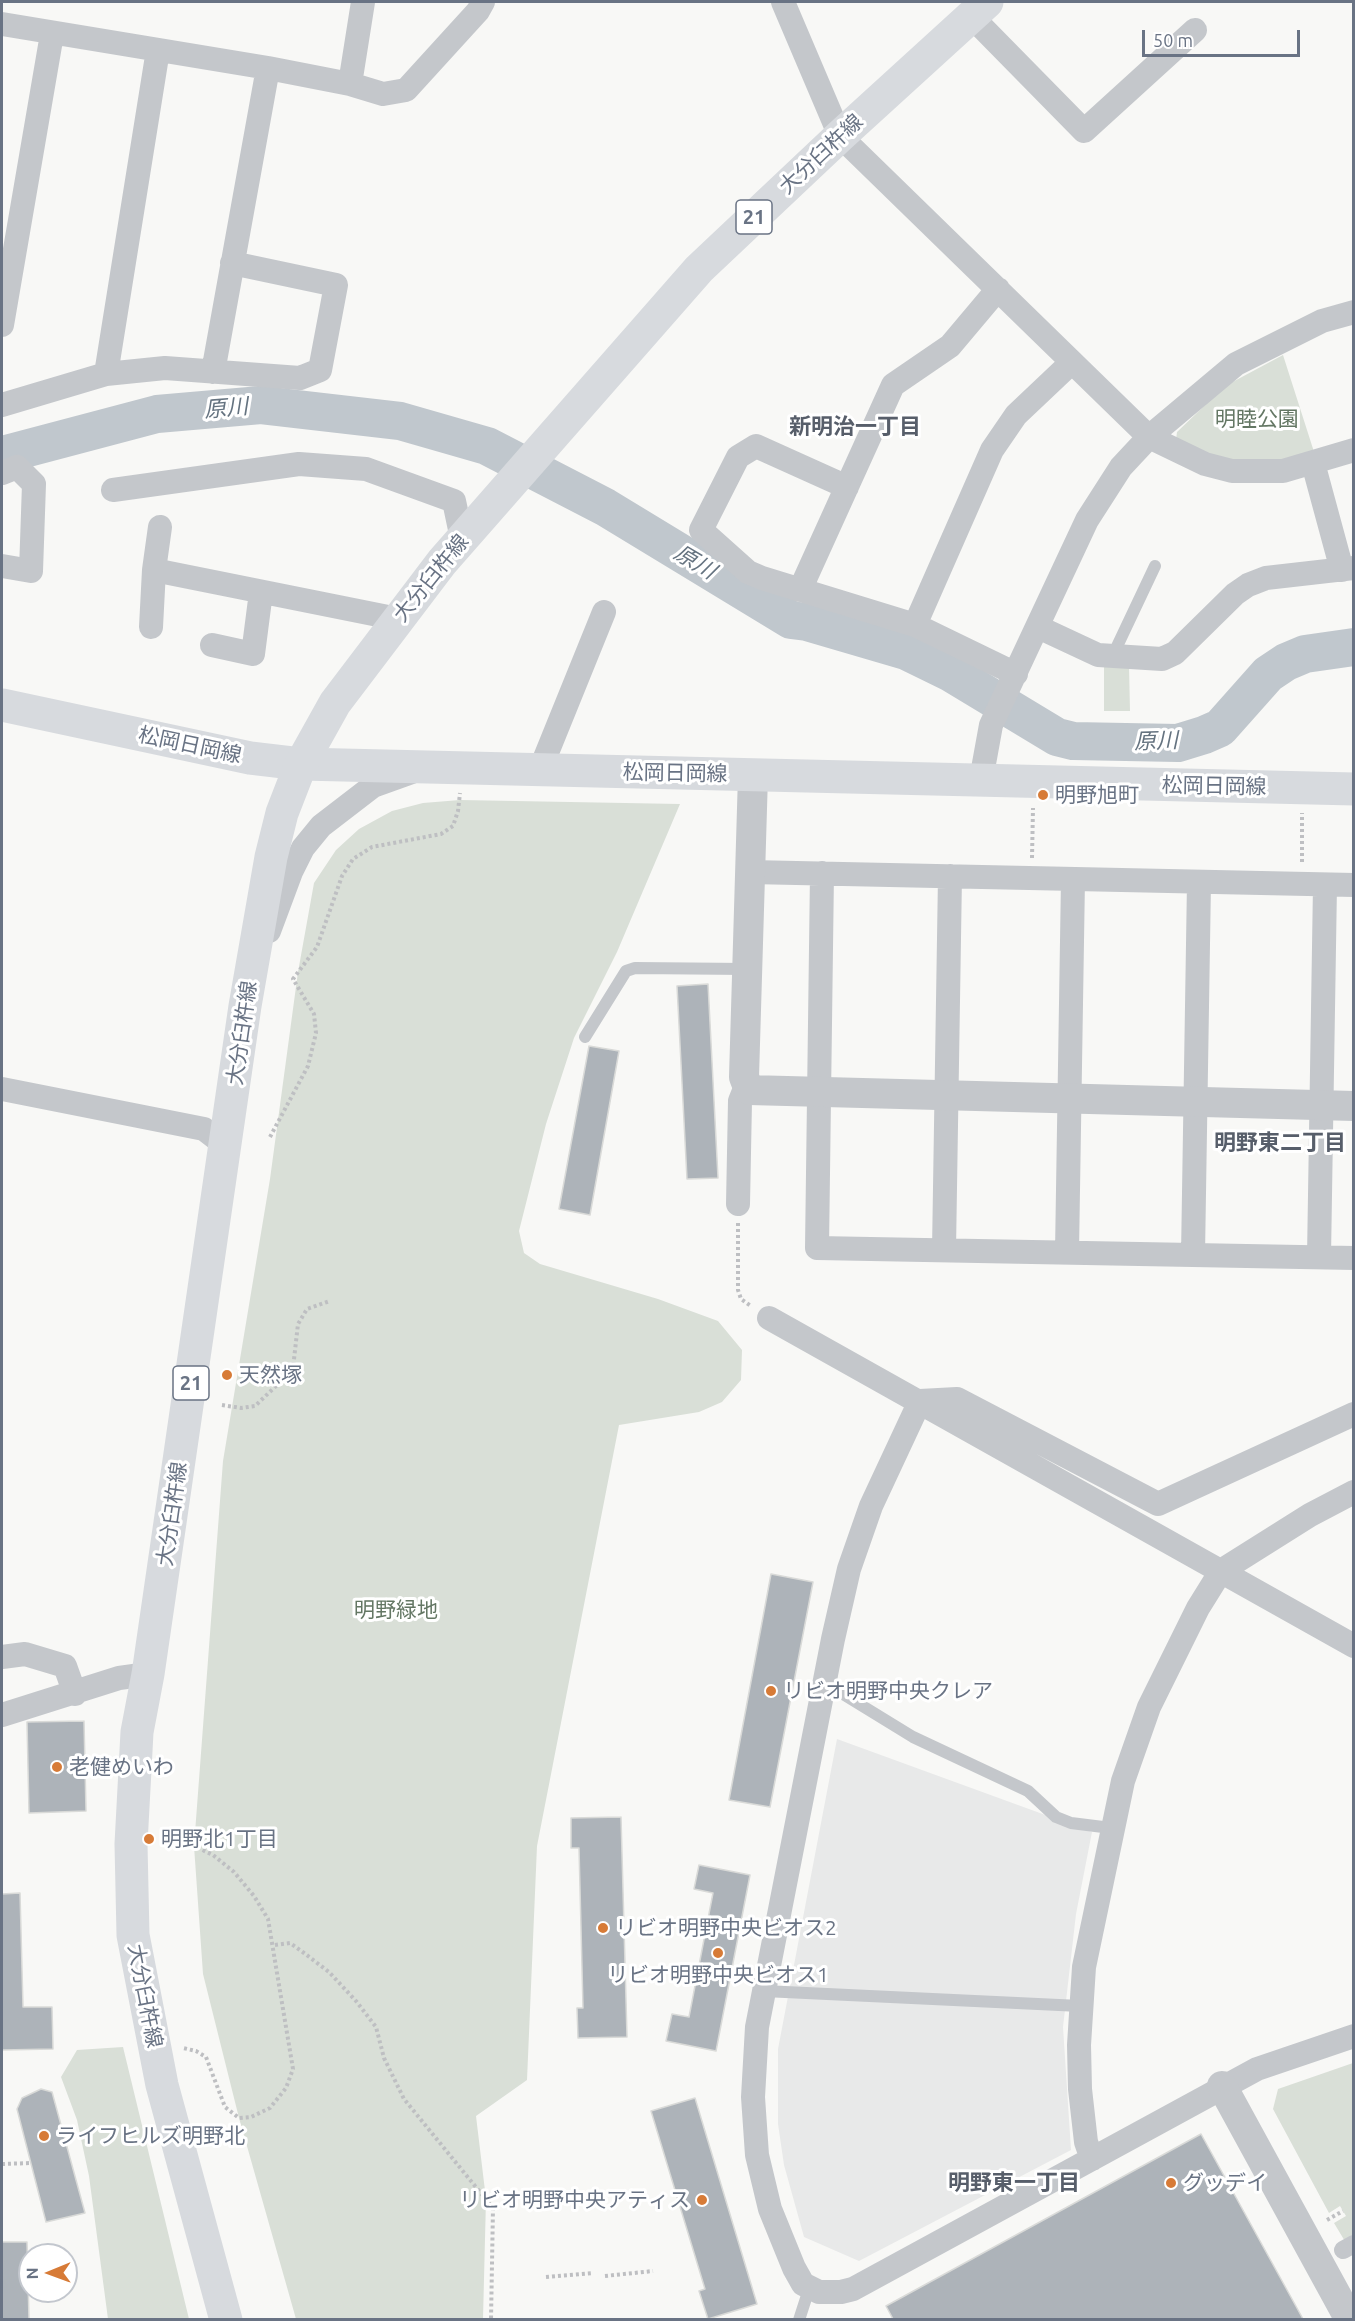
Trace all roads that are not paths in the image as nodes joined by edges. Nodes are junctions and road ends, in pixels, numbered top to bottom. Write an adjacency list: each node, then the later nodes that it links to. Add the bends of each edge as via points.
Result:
1 (363, 2): 10 (street)
2 (483, 2): 10 (street, via 406,90 382,94)
3 (783, 2): 11 (street)
4 (979, 9): 6 (street, via 1084,131); 11 (main road, 大分臼杵線 / 21)
5 (2, 24): 7 (street)
6 (1195, 30)
7 (52, 34): 8 (street); 15 (street)
8 (158, 50): 9 (street); 18 (street)
9 (268, 68): 10 (street); 12 (street)
10 (350, 84)
11 (840, 136): 13 (street); 27 (main road, 大分臼杵線 / 21, via 699,269)
12 (232, 263): 17 (street); 17 (street, via 336,285 320,370 300,378)
13 (998, 289): 16 (street); 24 (street, via 950,346 894,385)
14 (1353, 312): 20 (street, via 1322,321 1236,364)
15 (2, 325)
16 (1072, 362): 20 (street); 36 (street, via 1016,415 992,450)
17 (213, 372): 18 (street, via 165,368)
18 (106, 374): 19 (street)
19 (2, 405)
20 (1149, 437): 22 (street, via 1204,464 1232,471 1283,471); 38 (street, via 1121,467 1087,520)
21 (1353, 450): 22 (street)
22 (1313, 463): 30 (street)
23 (2, 473): 28 (street, via 17,467 34,484 31,571)
24 (847, 487): 32 (street); 32 (street, via 756,446 738,457 701,530 748,572)
25 (113, 490): 27 (street, via 299,464 366,469 454,501)
26 (160, 527): 31 (street)
27 (462, 539): 35 (main road, 大分臼杵線 / 21)
28 (2, 566)
29 (1155, 566): 40 (lane)
30 (1348, 569): 40 (street, via 1266,579 1248,585 1167,658)
31 (154, 570): 33 (street); 37 (street)
32 (800, 590): 36 (street)
33 (261, 592): 35 (street); 39 (street, via 253,654)
34 (604, 612): 44 (street)
35 (398, 619): 43 (main road, 大分臼杵線 / 21, via 335,703)
36 (915, 625): 41 (street)
37 (152, 627)
38 (1038, 627): 40 (street, via 1098,655); 41 (street)
39 (212, 645)
40 (1112, 657)
41 (1015, 677): 47 (street, via 991,725)
42 (2, 705): 43 (main road, 松岡日岡線, via 250,758)
43 (301, 764): 46 (main road, 松岡日岡線); 57 (main road, 大分臼杵線 / 21, via 282,813 271,857)
44 (540, 770): 45 (main road, 松岡日岡線); 46 (main road, 松岡日岡線)
45 (753, 775): 47 (main road, 松岡日岡線); 49 (street)
46 (454, 779): 57 (street, via 405,773 373,786 321,826 303,848 291,872)
47 (981, 780): 48 (main road, 松岡日岡線)
48 (1353, 789)
49 (750, 872): 50 (street); 56 (street)
50 (822, 873): 51 (street); 61 (street)
51 (950, 876): 52 (street); 62 (street)
52 (1073, 879): 53 (street); 63 (street)
53 (1199, 882): 54 (street); 64 (street)
54 (1314, 884): 55 (street); 65 (street)
55 (1353, 885)
56 (747, 969): 58 (lane, via 626,971); 59 (street)
57 (245, 1006): 67 (main road, 大分臼杵線 / 21)
58 (585, 1037)
59 (746, 1086): 61 (street, via 755,1092); 68 (street, via 740,1101)
60 (2, 1089): 67 (street, via 204,1129)
61 (819, 1093): 62 (street); 69 (street, via 817,1248)
62 (947, 1096): 63 (street); 69 (street)
63 (1070, 1099): 64 (street); 70 (street)
64 (1196, 1102): 65 (street); 71 (street)
65 (1322, 1105): 66 (street); 72 (street)
66 (1353, 1106)
67 (226, 1146): 81 (main road, 大分臼杵線 / 21)
68 (738, 1204)
69 (944, 1250): 70 (street)
70 (1067, 1252): 71 (street)
71 (1193, 1255): 72 (street)
72 (1319, 1257): 73 (street)
73 (1353, 1258)
74 (769, 1318): 75 (street)
75 (920, 1401): 76 (street, via 957,1399 1158,1504); 78 (street); 82 (street, via 871,1506 849,1569)
76 (1353, 1414)
77 (1353, 1492): 78 (street)
78 (1221, 1571): 79 (street); 85 (street, via 1198,1608 1149,1707)
79 (1353, 1646)
80 (2, 1657): 83 (street, via 25,1654 64,1666)
81 (148, 1674): 83 (street, via 119,1678); 92 (main road, 大分臼杵線 / 21, via 137,1732 131,1844 133,1935 162,2085)
82 (825, 1683): 85 (lane, via 913,1737 1028,1791 1056,1817 1071,1824); 86 (street)
83 (75, 1694): 84 (street)
84 (2, 1715)
85 (1111, 1828): 87 (street, via 1089,1935)
86 (764, 1991): 87 (lane); 91 (street, via 753,2066 757,2155 780,2235 794,2268)
87 (1080, 2006): 90 (street, via 1080,2089 1086,2142)
88 (1353, 2036): 89 (street, via 1275,2062)
89 (1222, 2086): 90 (street); 94 (street)
90 (1092, 2159): 91 (street, via 853,2289 830,2293)
91 (809, 2289): 93 (lane)
92 (226, 2319)
93 (799, 2319)
94 (1350, 2319)

